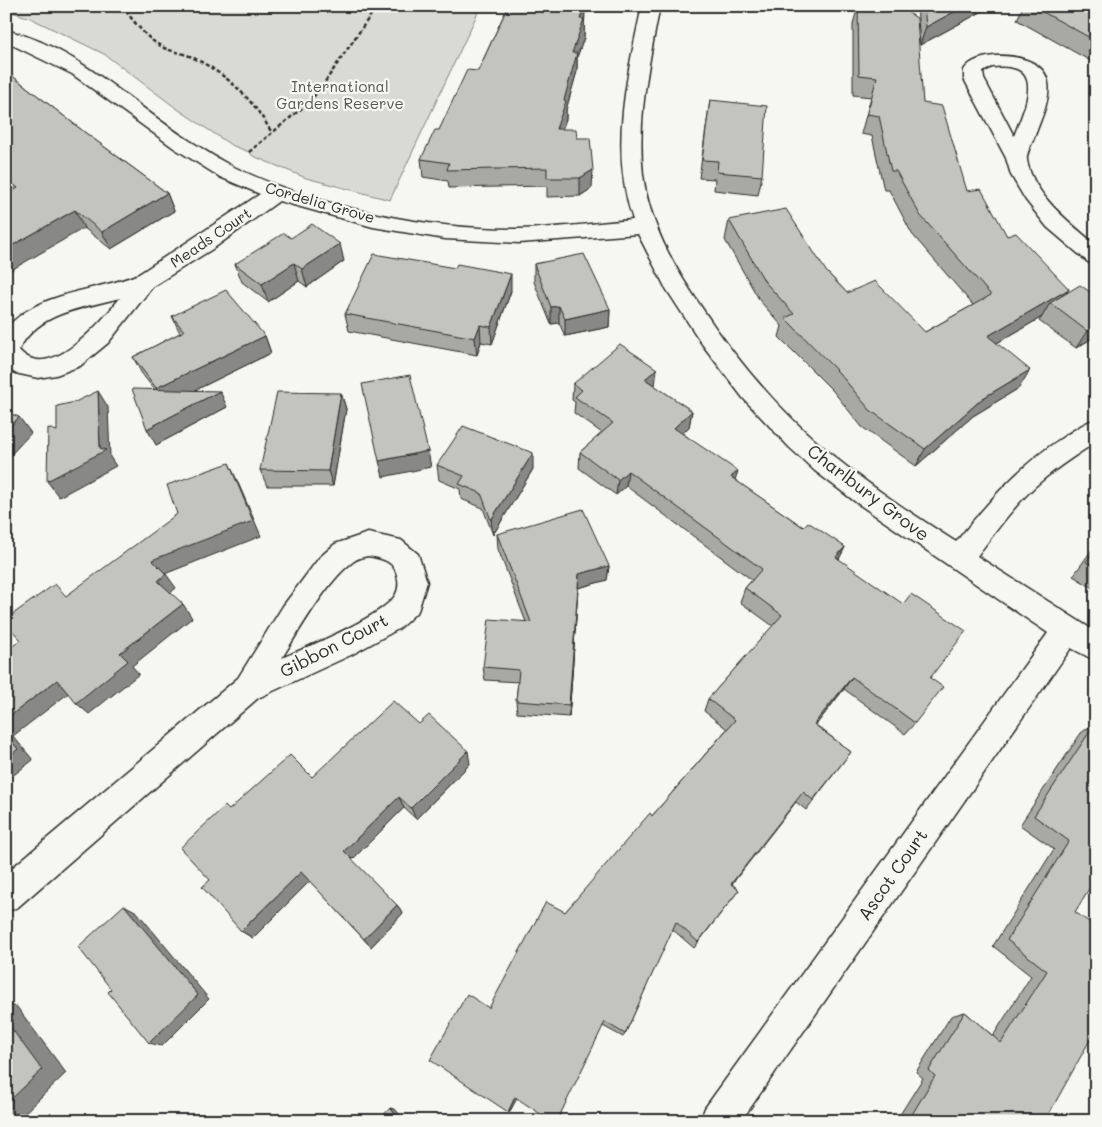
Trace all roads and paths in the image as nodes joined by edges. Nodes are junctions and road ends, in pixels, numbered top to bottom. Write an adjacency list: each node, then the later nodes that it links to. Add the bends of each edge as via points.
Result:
1 (122, 6): 5 (path, via 161,46 187,55 234,83 254,102)
2 (377, 6): 5 (path, via 318,92)
3 (651, 6): 9 (street, Charlbury Grove, via 630,136 633,178)
4 (6, 35): 8 (street, Cordelia Grove, via 79,70 181,144 227,172)
5 (272, 133): 6 (path)
6 (245, 156)
7 (1016, 158): 7 (street, via 974,79 974,70 982,63 1014,62 1028,67 1039,84); 10 (street, via 1032,194 1055,222)
8 (276, 194): 9 (street, Cordelia Grove, via 373,220 445,232 518,236); 11 (street, Meads Court)
9 (644, 226): 13 (street, Charlbury Grove, via 671,279 706,335 746,387 799,442 855,488)
10 (1096, 257)
11 (145, 281): 11 (street, Meads Court, via 94,342 60,366 25,368 7,351 16,330 34,318 54,308)
12 (1096, 429): 13 (street, via 1021,484)
13 (959, 559): 14 (street, Charlbury Grove)
14 (1067, 630): 15 (street, Charlbury Grove); 18 (street, Ascot Court)
15 (1096, 648)
16 (248, 688): 16 (street, Gibbon Court, via 293,615 329,566 345,552 368,544 391,548 408,562 413,582 408,602 390,619 341,646); 17 (street, Gibbon Court)
17 (6, 895)
18 (718, 1121)

